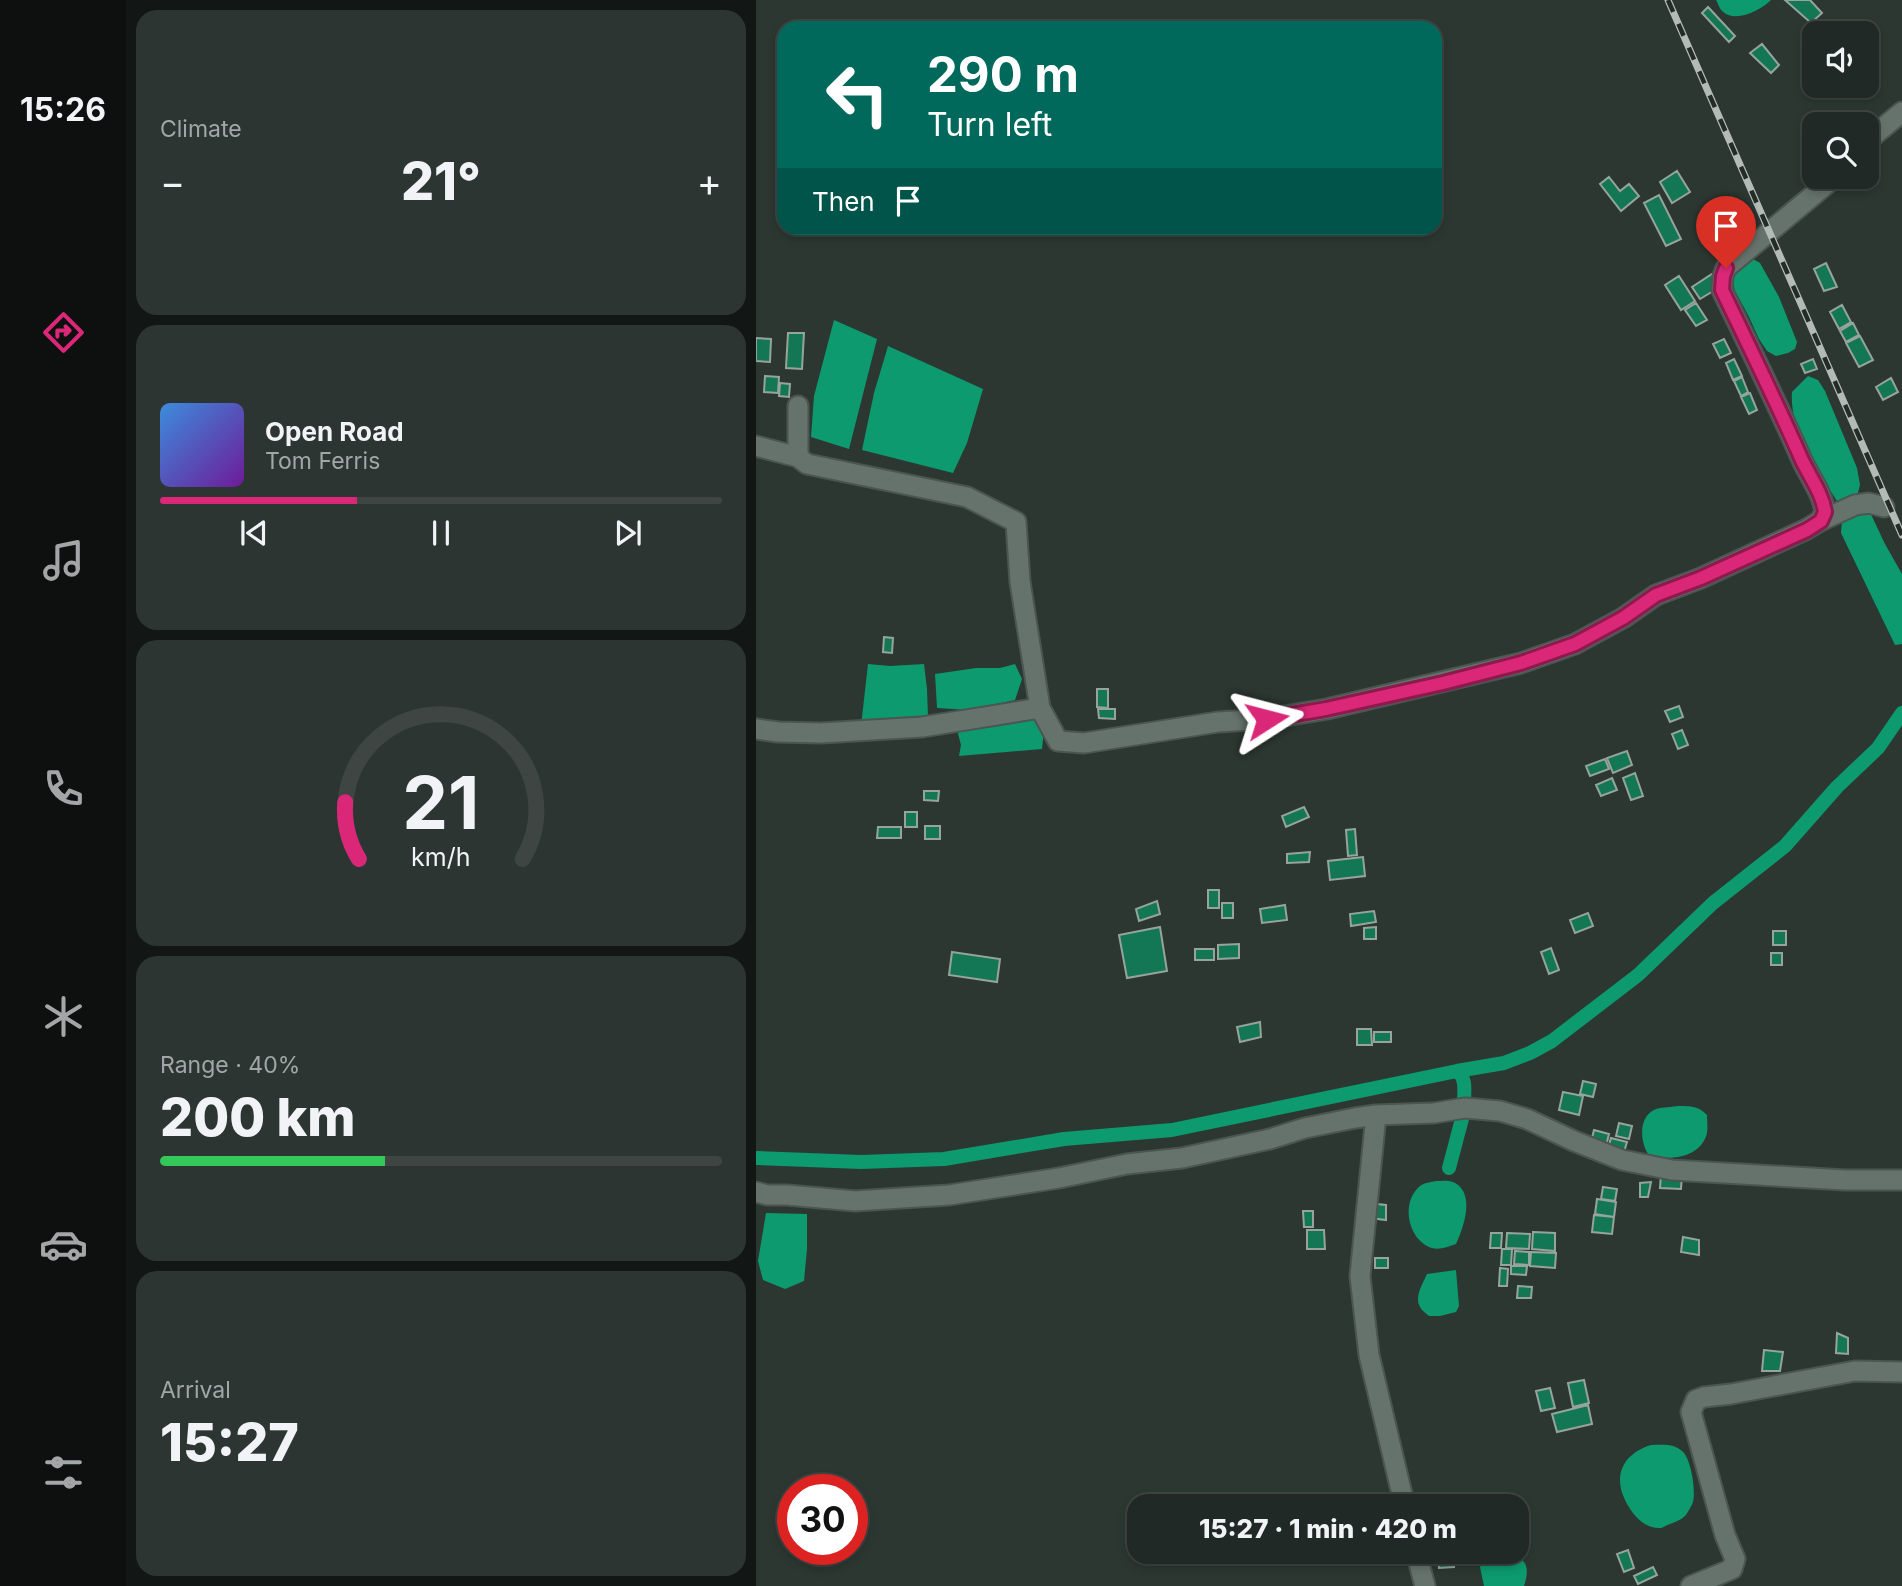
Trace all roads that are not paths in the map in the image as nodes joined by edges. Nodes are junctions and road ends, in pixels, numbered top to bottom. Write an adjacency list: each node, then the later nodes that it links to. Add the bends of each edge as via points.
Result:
1 (1902, 111): 2 (street)
2 (1879, 130)
3 (1821, 189): 8 (street, via 1726,268 1722,290 1821,495 1825,512)
4 (798, 406): 6 (street)
5 (756, 446): 6 (street)
6 (798, 457): 9 (street, via 807,464 967,497 1016,522 1020,582)
7 (1884, 507): 8 (street, via 1855,505)
8 (1821, 521): 9 (street, via 1656,595 1575,644 1443,683 1267,719 1084,743 1058,741)
9 (1040, 708): 10 (street, via 922,727 821,733)
10 (756, 729)
11 (1376, 1115): 12 (street, via 1465,1108 1500,1111 1622,1160 1672,1170); 13 (street, via 1182,1158 949,1195 855,1201); 15 (street, via 1360,1276 1369,1355)
12 (1902, 1180)
13 (756, 1192)
14 (1902, 1371): 18 (street, via 1855,1371 1696,1400 1691,1412 1735,1559 1732,1569)
15 (1402, 1494)
16 (1419, 1564): 17 (street)
17 (1425, 1586)
18 (1691, 1586)

